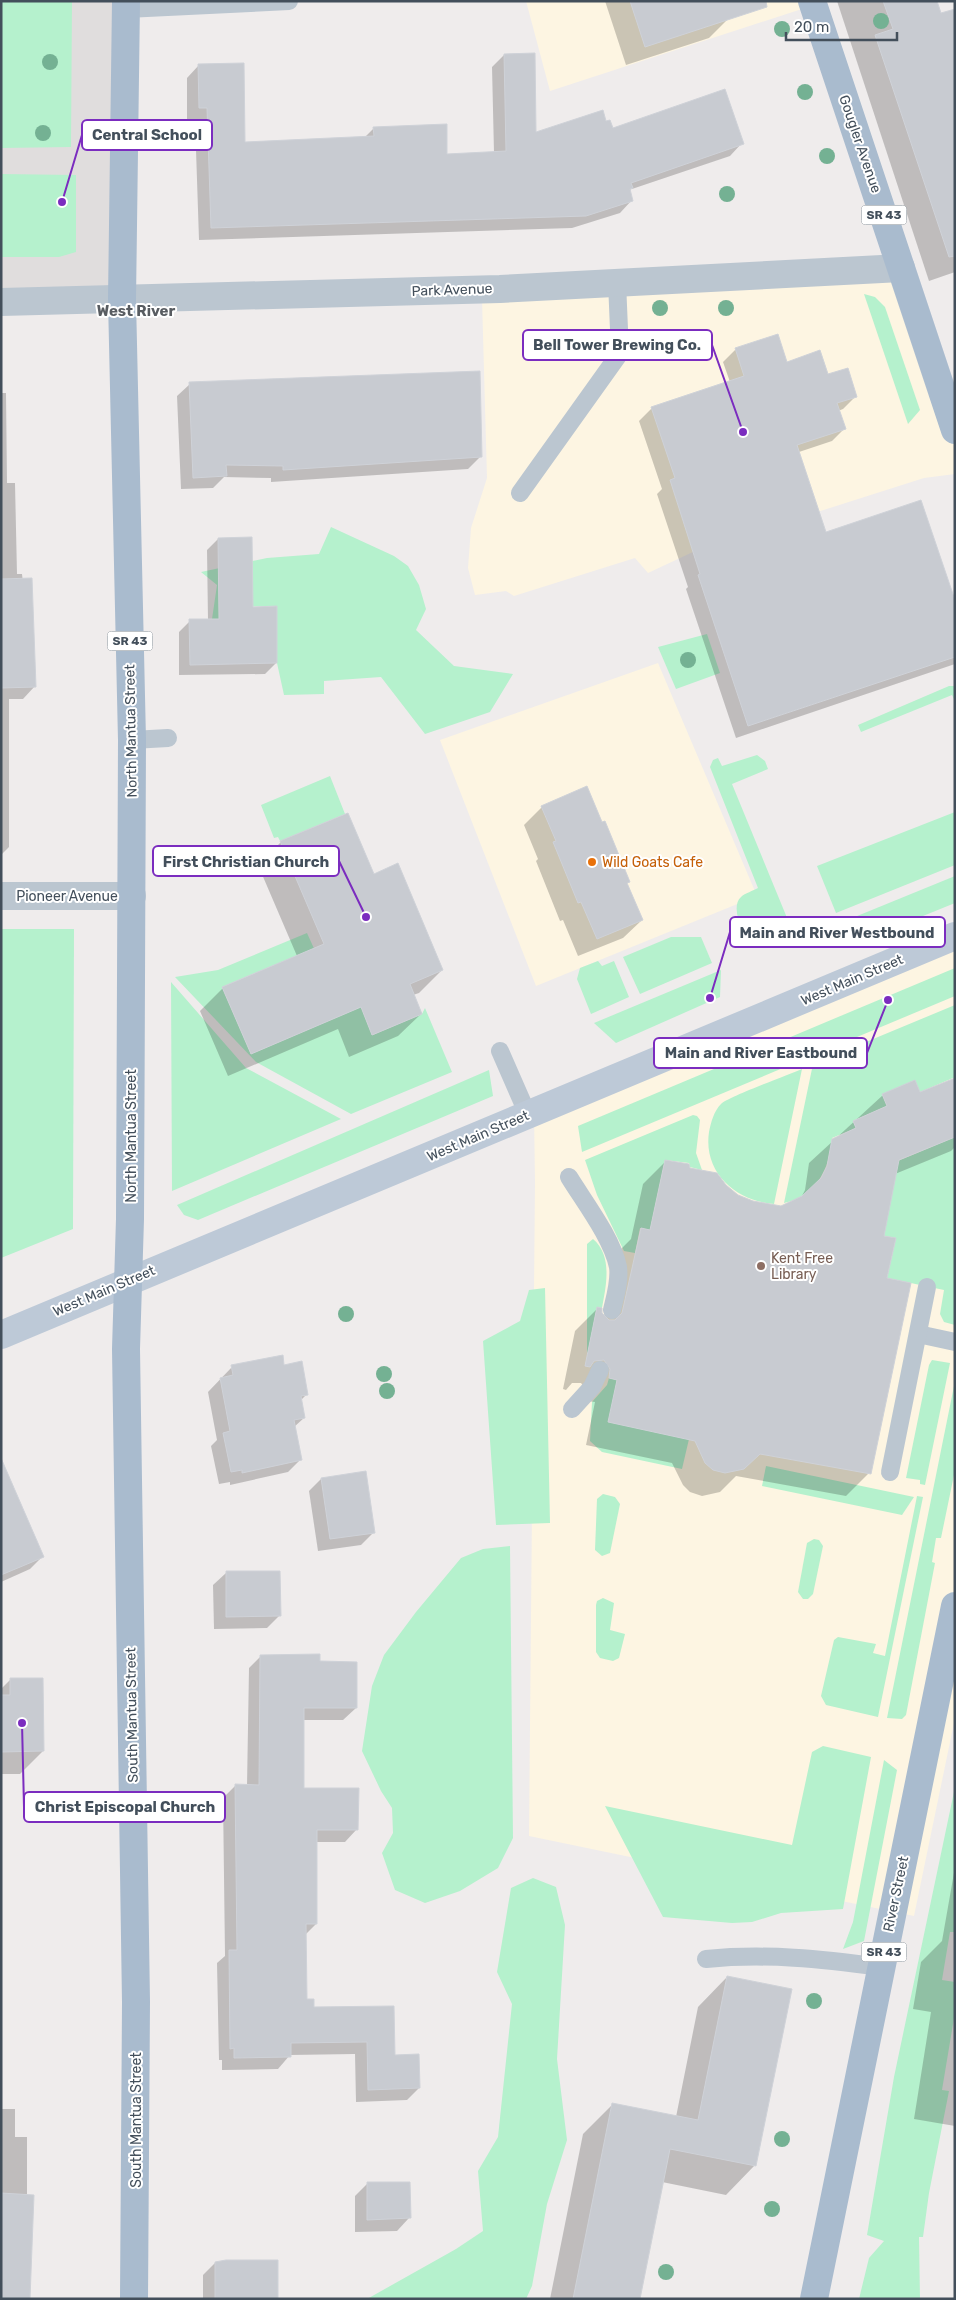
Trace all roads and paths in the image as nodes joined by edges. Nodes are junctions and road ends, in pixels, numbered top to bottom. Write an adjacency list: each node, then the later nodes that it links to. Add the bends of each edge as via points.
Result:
1 (289, 1): 3 (lane)
2 (812, 1): 4 (main road, Gougler Avenue / SR 43)
3 (126, 5): 6 (main road, North Mantua Street / SR 43)
4 (902, 268): 5 (street, Park Avenue); 8 (main road, Gougler Avenue / SR 43)
5 (617, 282): 6 (street, Park Avenue); 9 (lane, via 620,353)
6 (122, 300): 7 (street, Park Avenue); 11 (main road, North Mantua Street / SR 43)
7 (1, 302)
8 (955, 430)
9 (520, 493)
10 (168, 738): 11 (lane)
11 (132, 740): 13 (main road, North Mantua Street / SR 43)
12 (1, 896): 13 (street, Pioneer Avenue)
13 (132, 896): 18 (main road, North Mantua Street / SR 43)
14 (955, 936): 16 (main road, West Main Street)
15 (500, 1051): 16 (lane)
16 (528, 1115): 18 (main road, West Main Street)
17 (570, 1177): 20 (lane, via 604,1235 618,1268)
18 (128, 1281): 22 (main road, West Main Street); 30 (main road, South Mantua Street / SR 43, via 126,1348 136,2002)
19 (927, 1287): 21 (lane)
20 (612, 1310)
21 (918, 1334): 23 (lane); 26 (lane)
22 (1, 1335)
23 (955, 1342)
24 (600, 1370): 25 (lane, via 592,1386)
25 (572, 1409)
26 (890, 1472)
27 (955, 1606): 29 (main road, River Street / SR 43)
28 (706, 1959): 29 (lane, via 747,1955 797,1956)
29 (881, 1967): 31 (main road, River Street / SR 43)
30 (134, 2299)
31 (814, 2299)

